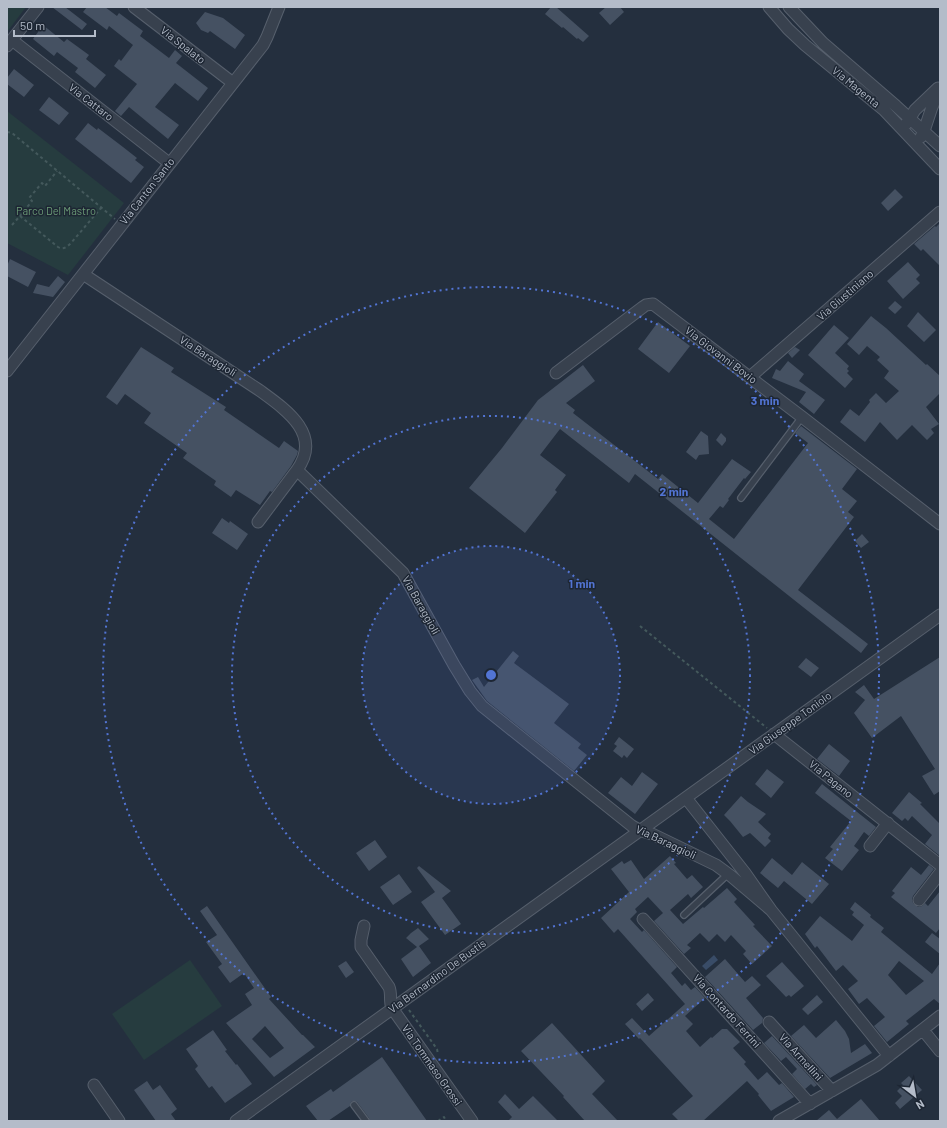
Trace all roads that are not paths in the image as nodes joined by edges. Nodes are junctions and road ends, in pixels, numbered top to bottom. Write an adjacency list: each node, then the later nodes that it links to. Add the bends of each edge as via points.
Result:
1 (38, 7): 6 (street)
2 (134, 7): 7 (street, Via Spalato)
3 (279, 7): 7 (street, Via Canton Santo, via 265,41)
4 (769, 7): 11 (street, Via Magenta, via 805,45 879,106)
5 (789, 7): 10 (street, Via Magenta, via 823,43)
6 (10, 43): 15 (street, Via Cattaro)
7 (232, 83): 15 (street, Via Canton Santo)
8 (940, 86): 10 (street)
9 (940, 89): 12 (street)
10 (910, 118): 11 (street); 12 (street, Via Magenta)
11 (903, 130): 13 (street, Via Magenta)
12 (924, 131): 13 (street, via 920,138); 14 (street, Via Magenta)
13 (913, 141): 16 (street, Via Magenta)
14 (940, 146)
15 (169, 163): 18 (street, Via Canton Santo)
16 (940, 169)
17 (940, 212): 21 (street, Via Giustiniano)
18 (83, 274): 19 (street, Via Canton Santo); 23 (street, Via Baraggioli, via 287,411 299,426 306,442 306,453)
19 (7, 371)
20 (556, 373): 21 (street, Via Giovanni Bovio, via 650,304)
21 (750, 377): 22 (street, Via Giovanni Bovio)
22 (802, 417): 24 (lane); 26 (street, Via Giovanni Bovio)
23 (297, 470): 25 (street); 31 (street, Via Baraggioli, via 403,573 470,691 482,706)
24 (741, 498)
25 (258, 522)
26 (940, 524)
27 (940, 615): 28 (street, Via Giuseppe Toniolo)
28 (774, 734): 29 (street, Via Giuseppe Toniolo); 30 (street, Via Pagano)
29 (686, 798): 31 (street, Via Giuseppe Toniolo); 37 (street, Via Baraggioli, via 746,873)
30 (888, 823): 32 (street); 33 (street, Via Pagano)
31 (639, 830): 35 (street, Via Baraggioli, via 709,862); 41 (street, Via Bernardino De Bustis)
32 (870, 846)
33 (940, 865)
34 (940, 873): 36 (street)
35 (728, 874): 37 (street, Via Baraggioli); 38 (lane)
36 (919, 900)
37 (771, 910): 46 (street, Via Baraggioli)
38 (684, 915)
39 (644, 919): 49 (street, Via Contardo Ferrini)
40 (364, 926): 41 (street, via 361,948 389,987)
41 (392, 1008): 52 (street, Via Bernardino De Bustis); 54 (street, Via Tommaso Grossi)
42 (940, 1016): 44 (street)
43 (769, 1022): 48 (street, Via Armellini)
44 (923, 1030): 45 (street); 46 (street)
45 (940, 1051)
46 (889, 1056): 48 (street)
47 (94, 1085): 51 (street)
48 (832, 1091): 49 (street)
49 (810, 1104): 55 (street)
50 (354, 1105): 53 (lane)
51 (119, 1121)
52 (236, 1121)
53 (366, 1121)
54 (472, 1121)
55 (779, 1121)

